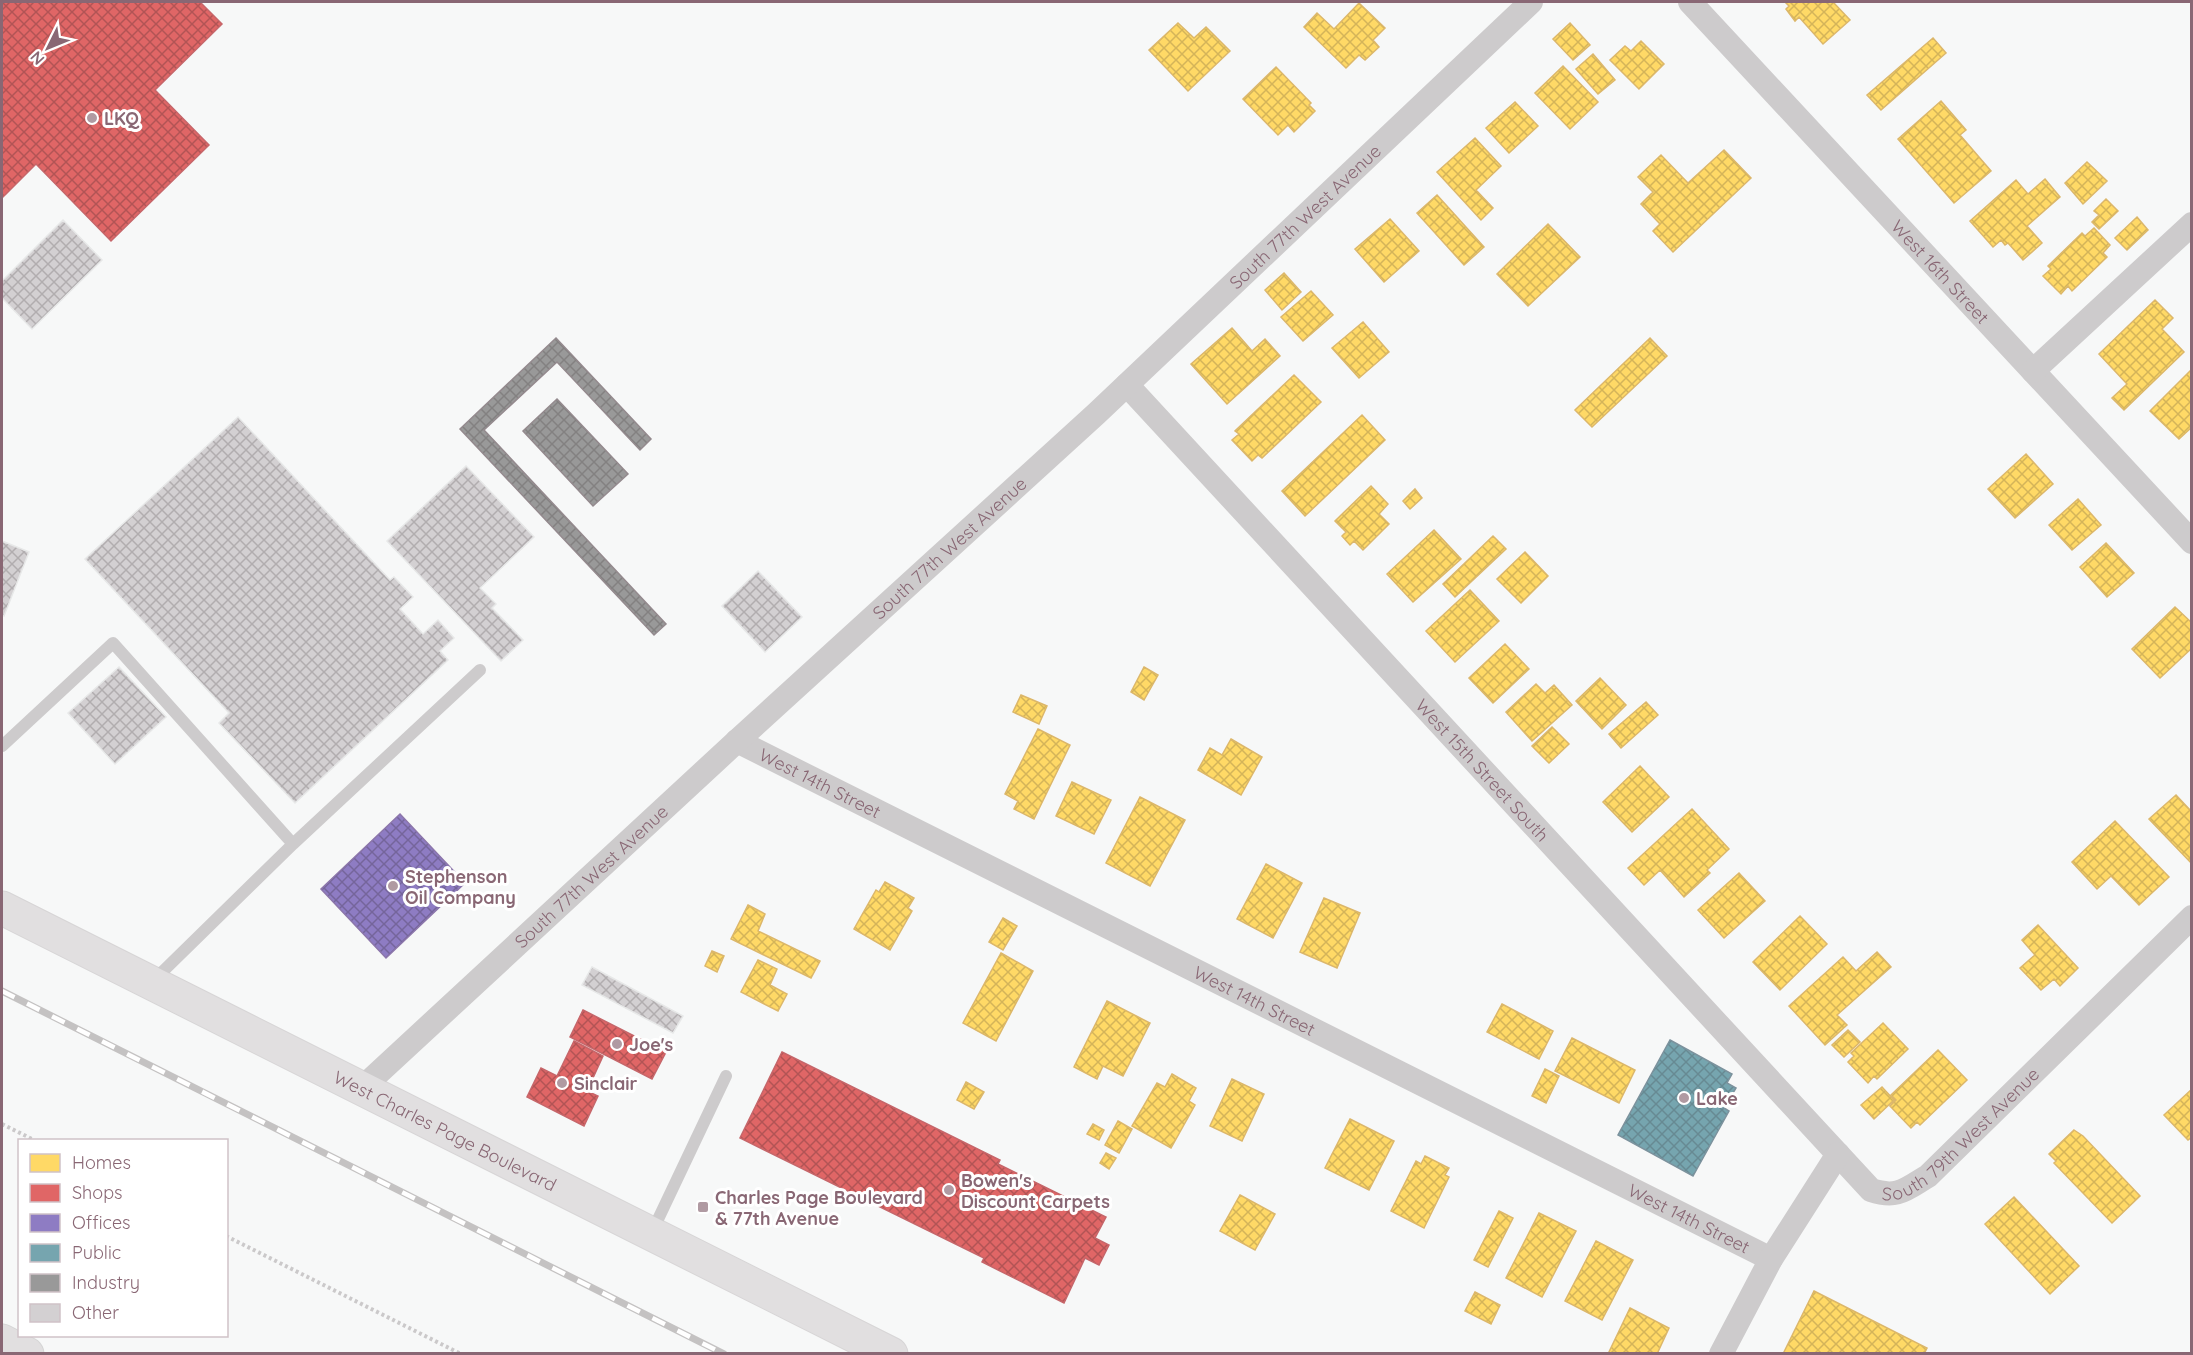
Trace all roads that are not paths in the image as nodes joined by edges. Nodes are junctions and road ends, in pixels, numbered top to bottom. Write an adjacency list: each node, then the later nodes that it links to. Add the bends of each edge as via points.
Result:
1 (1531, 2): 5 (street, South 77th West Avenue)
2 (1690, 2): 4 (street, West 16th Street)
3 (2192, 224): 4 (street)
4 (2033, 371): 6 (street, West 16th Street)
5 (1127, 385): 8 (street, South 77th West Avenue); 16 (street, West 15th Street South)
6 (2192, 542)
7 (480, 670): 10 (lane)
8 (737, 741): 15 (street, South 77th West Avenue); 18 (street, West 14th Street)
9 (2, 746): 10 (lane, via 113,643)
10 (293, 844): 13 (lane)
11 (2, 908): 13 (main road, West Charles Page Boulevard)
12 (2192, 917): 16 (street, South 79th West Avenue, via 1928,1176 1901,1191 1886,1194 1871,1190)
13 (152, 982): 15 (main road, West Charles Page Boulevard)
14 (726, 1076): 17 (lane)
15 (362, 1088): 17 (main road, West Charles Page Boulevard)
16 (1838, 1154): 18 (street)
17 (651, 1233): 21 (main road, West Charles Page Boulevard)
18 (1771, 1259): 22 (street)
19 (2, 1341): 20 (main road)
20 (27, 1353)
21 (891, 1353)
22 (1721, 1353)

